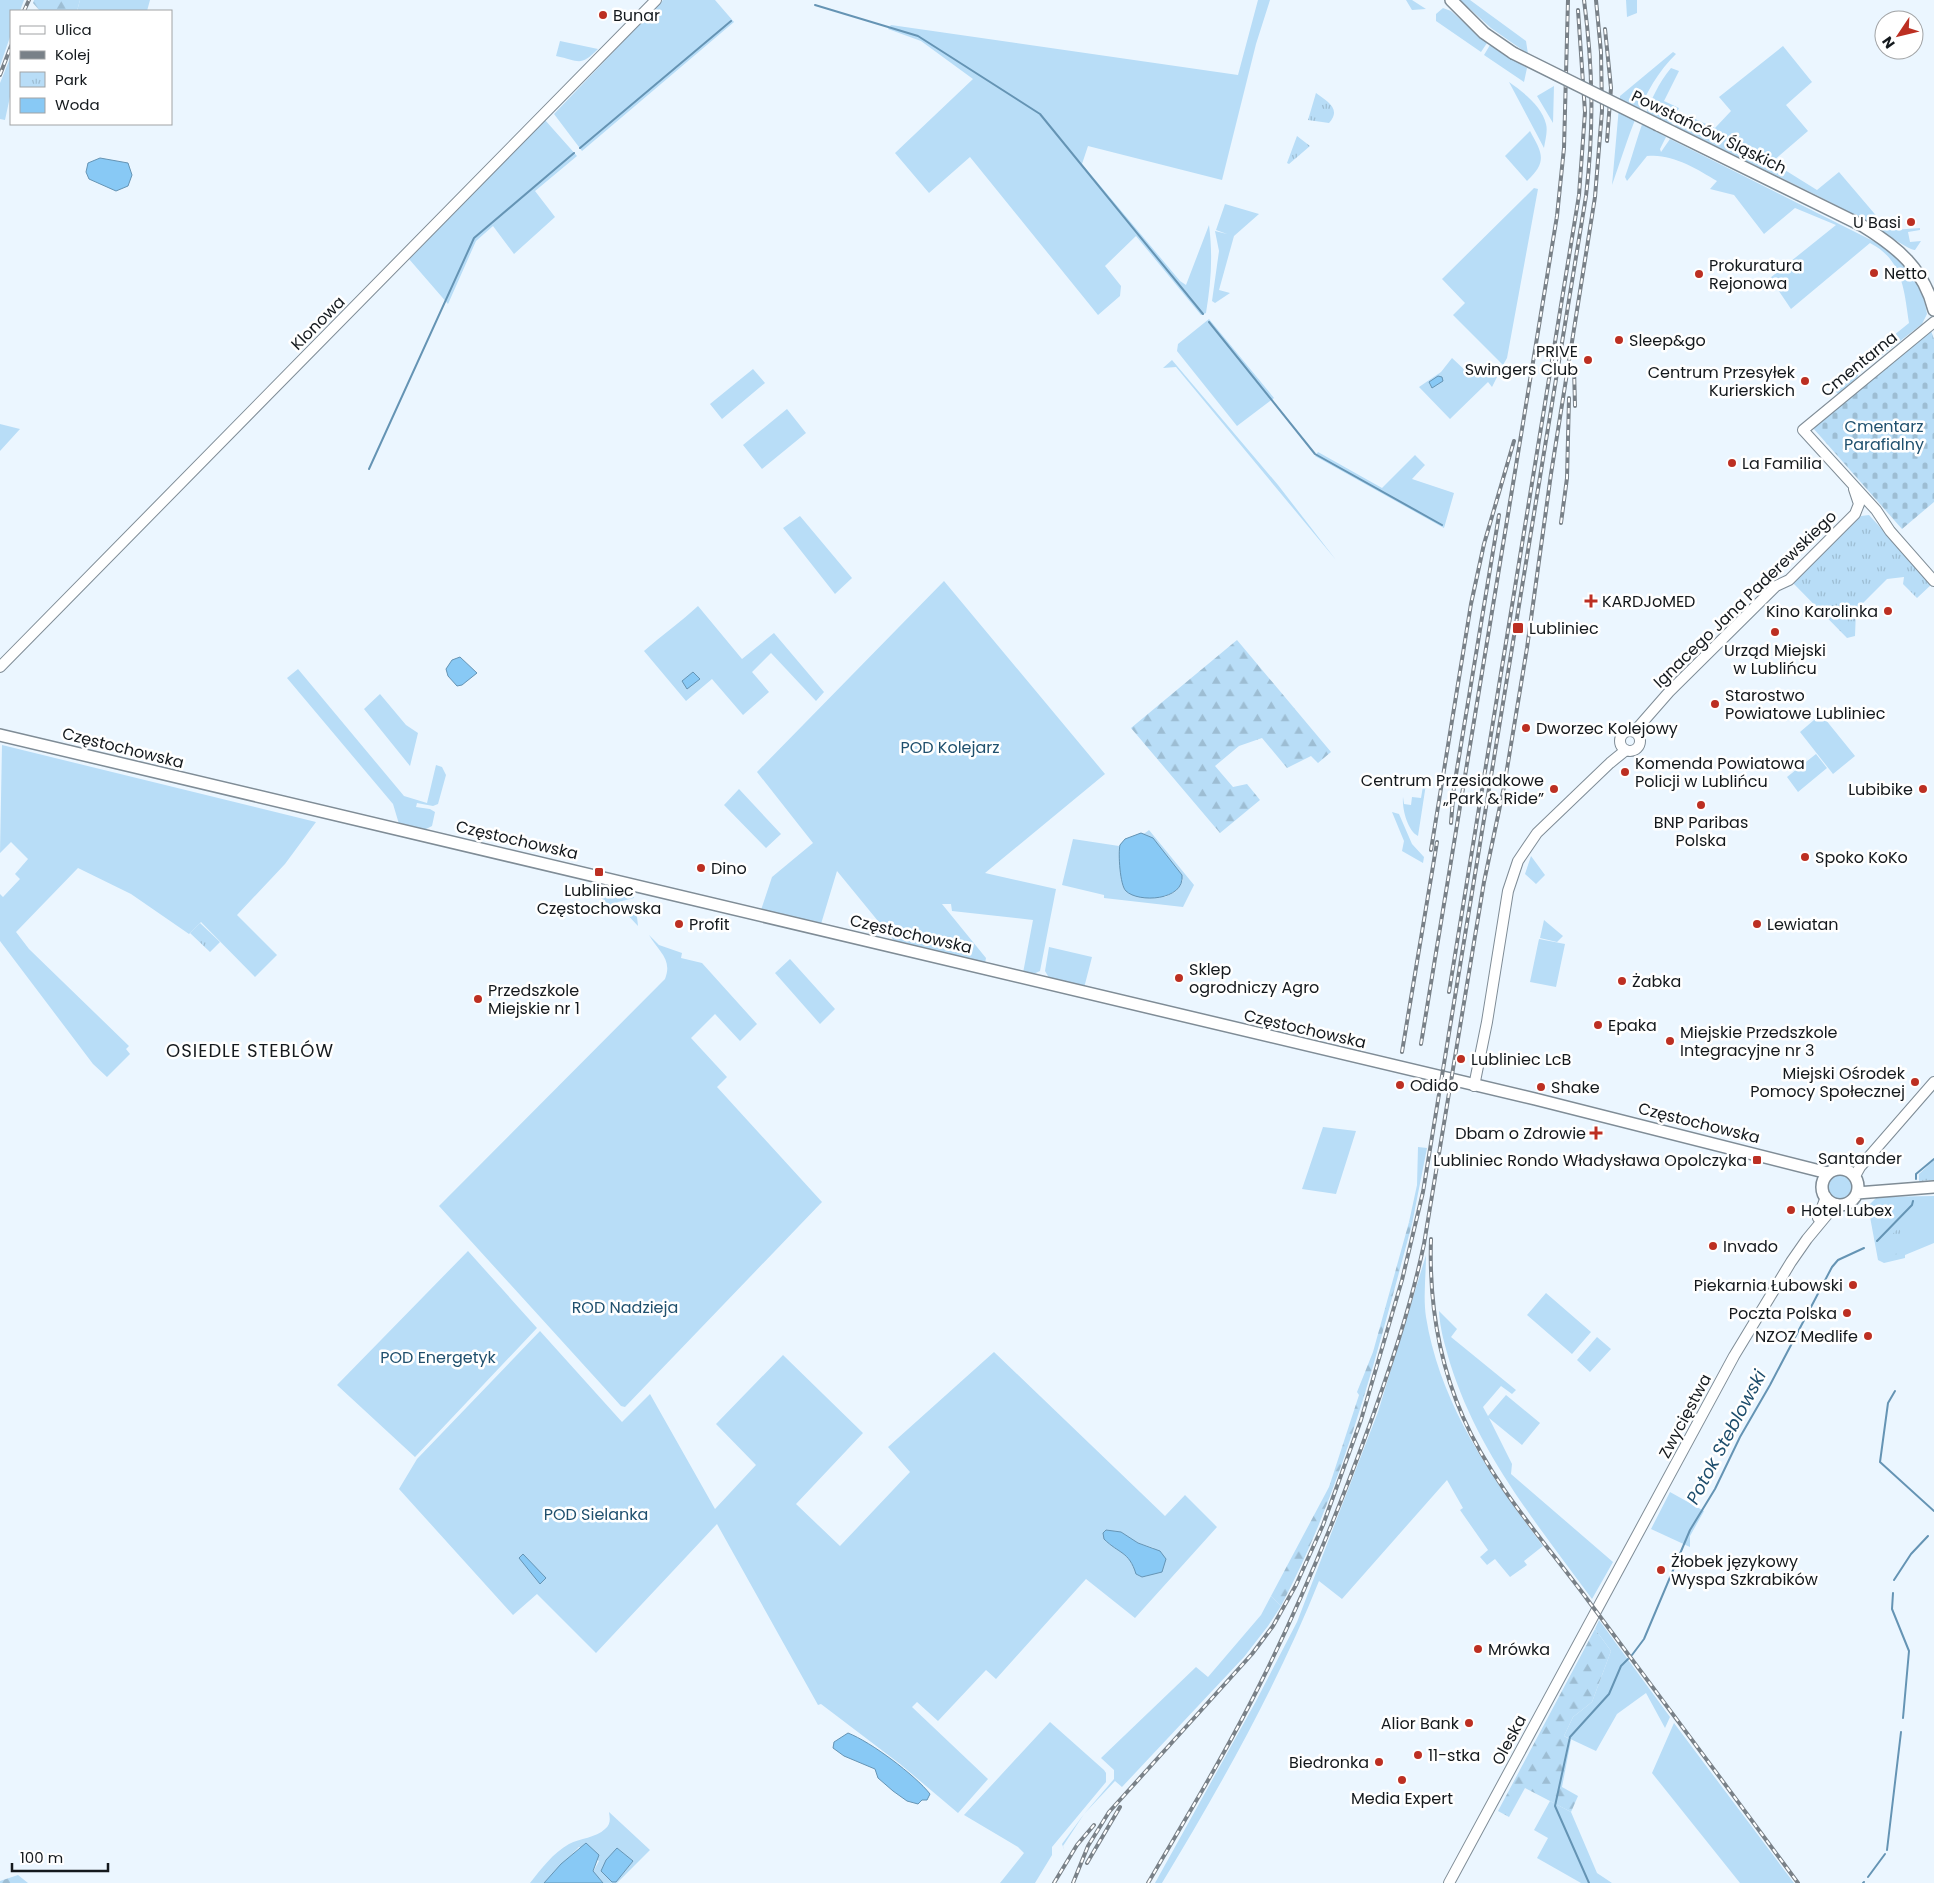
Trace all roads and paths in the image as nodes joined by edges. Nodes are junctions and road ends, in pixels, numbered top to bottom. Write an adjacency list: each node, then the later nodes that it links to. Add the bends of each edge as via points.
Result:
1 (656, 0): 9 (street, Klonowa)
2 (1451, 0): 3 (main road, Powstańców Śląskich, bridge, via 1477,27 1512,52 1863,226 1885,240 1915,268)
3 (1934, 310)
4 (1934, 322): 5 (street, Cmentarna, via 1803,430)
5 (1850, 482): 6 (street, Ignacego Jana Paderewskiego, via 1859,499); 7 (street)
6 (1855, 514): 7 (street, via 1865,510 1872,512); 10 (street, Ignacego Jana Paderewskiego, via 1789,580 1776,586)
7 (1890, 531): 8 (street)
8 (1934, 580)
9 (0, 667)
10 (1634, 732): 12 (street, via 1624,733); 12 (street, via 1639,737 1639,744 1634,750)
11 (0, 734): 14 (main road, Częstochowska)
12 (1624, 747): 14 (street, via 1538,833 1520,857 1509,885)
13 (1934, 1082): 17 (street, via 1860,1168)
14 (1474, 1086): 15 (main road, Częstochowska)
15 (1797, 1165): 16 (main road, Częstochowska); 18 (main road, Częstochowska)
16 (1828, 1173): 17 (main road, via 1842,1168); 18 (main road)
17 (1856, 1179): 20 (main road); 21 (main road)
18 (1822, 1185): 22 (main road)
19 (1934, 1187): 20 (main road)
20 (1909, 1189): 21 (main road)
21 (1857, 1193): 23 (main road, via 1849,1202)
22 (1826, 1197): 23 (main road); 24 (street, Zwycięstwa, via 1824,1208)
23 (1836, 1204): 24 (street, Zwycięstwa)
24 (1806, 1239): 25 (street, Zwycięstwa, via 1734,1356)
25 (1596, 1612): 26 (street, Oleska)
26 (1449, 1883)

